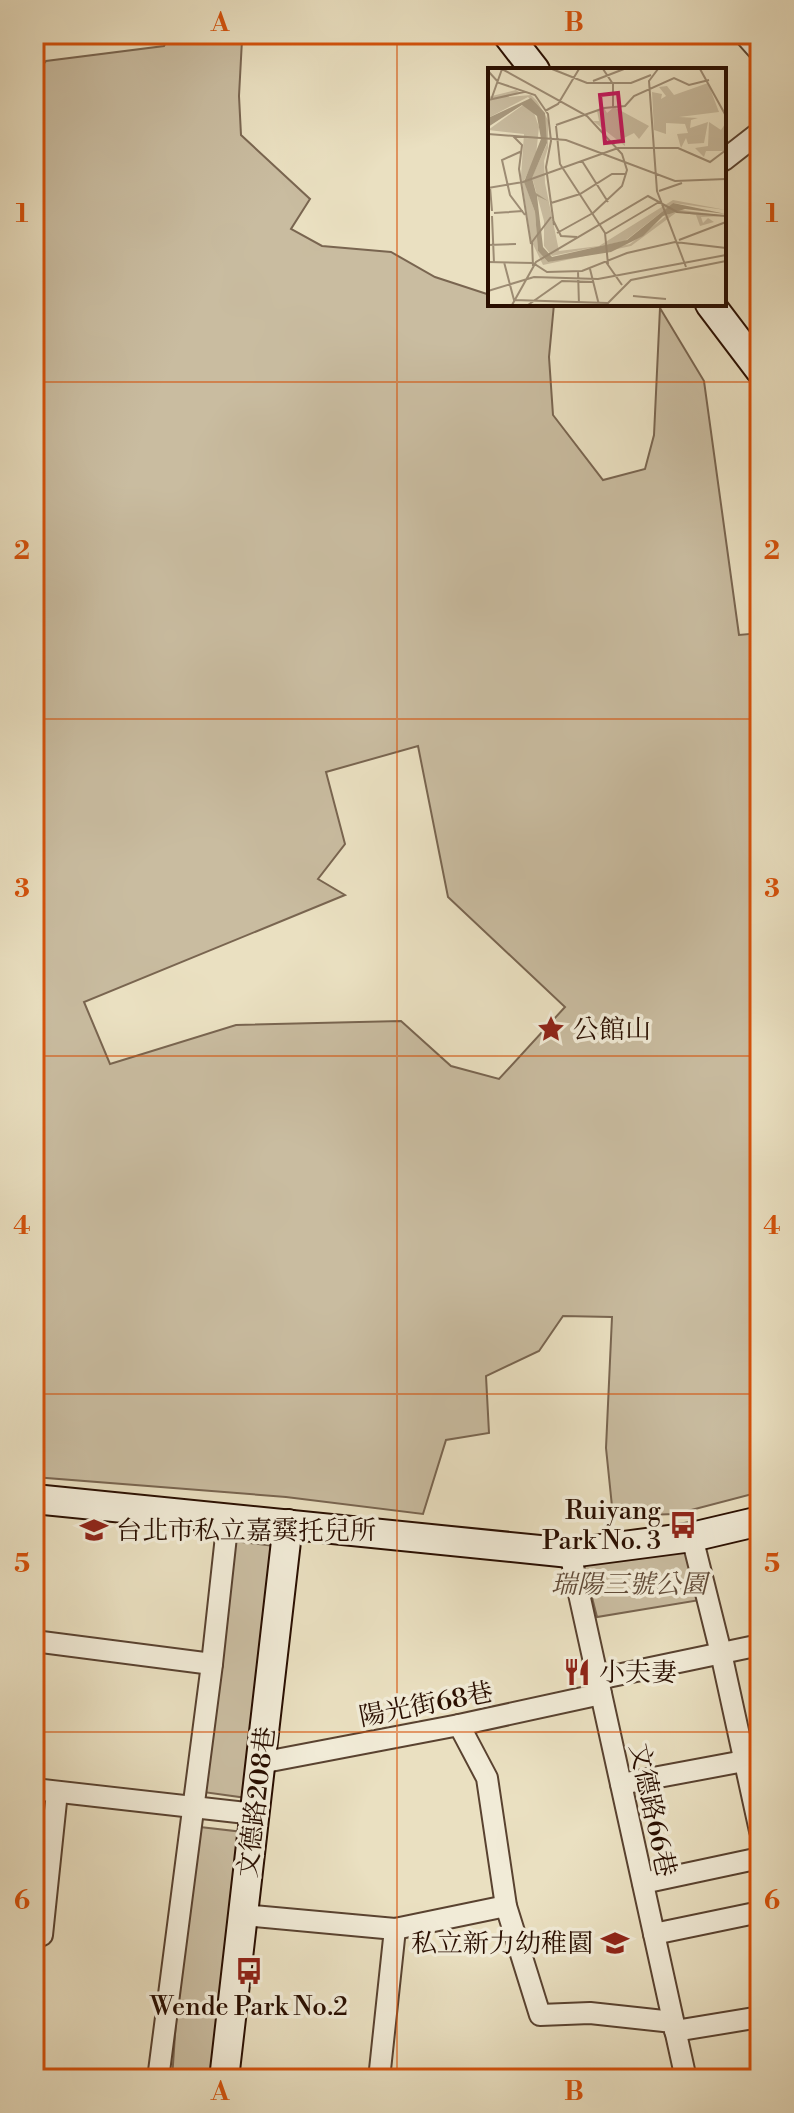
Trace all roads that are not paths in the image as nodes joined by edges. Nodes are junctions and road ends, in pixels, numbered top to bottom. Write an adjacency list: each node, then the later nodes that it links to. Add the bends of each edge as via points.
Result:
1 (507, 34): 4 (street)
2 (744, 34): 3 (street)
3 (760, 52)
4 (533, 68)
5 (760, 132): 6 (street)
6 (726, 158)
7 (712, 306): 8 (street)
8 (756, 356)
9 (34, 1499): 10 (street)
10 (228, 1518): 12 (street); 18 (street)
11 (760, 1521): 13 (street)
12 (288, 1524): 14 (street); 22 (street, 文德路208巷)
13 (692, 1537): 14 (street); 17 (street)
14 (570, 1553): 19 (street, 文德路66巷)
15 (34, 1641): 18 (street)
16 (760, 1645): 17 (street, 陽光街68巷)
17 (721, 1653): 19 (street, 陽光街68巷); 21 (street)
18 (212, 1664): 26 (street)
19 (599, 1686): 20 (street, 陽光街68巷); 23 (street, 文德路66巷)
20 (459, 1725): 22 (street, 陽光街68巷); 31 (street, via 487,1778)
21 (752, 1759): 23 (street); 28 (street)
22 (260, 1763): 27 (street, 文德路208巷)
23 (621, 1784): 30 (street, 文德路66巷)
24 (34, 1789): 25 (street)
25 (57, 1792): 26 (street); 35 (street, via 42,1935)
26 (194, 1807): 27 (street); 39 (street)
27 (255, 1814): 33 (street, 文德路208巷)
28 (760, 1831)
29 (760, 1858): 30 (street)
30 (643, 1883): 36 (street, 文德路66巷)
31 (506, 1906): 34 (street); 38 (street, via 540,2015 590,2013)
32 (760, 1912): 36 (street)
33 (243, 1915): 34 (street); 40 (street, 文德路208巷)
34 (395, 1929): 41 (street)
35 (34, 1934)
36 (654, 1934): 38 (street, 文德路66巷)
37 (760, 2017): 38 (street)
38 (674, 2027): 42 (street, 文德路66巷)
39 (158, 2079)
40 (224, 2079)
41 (379, 2079)
42 (686, 2079)

